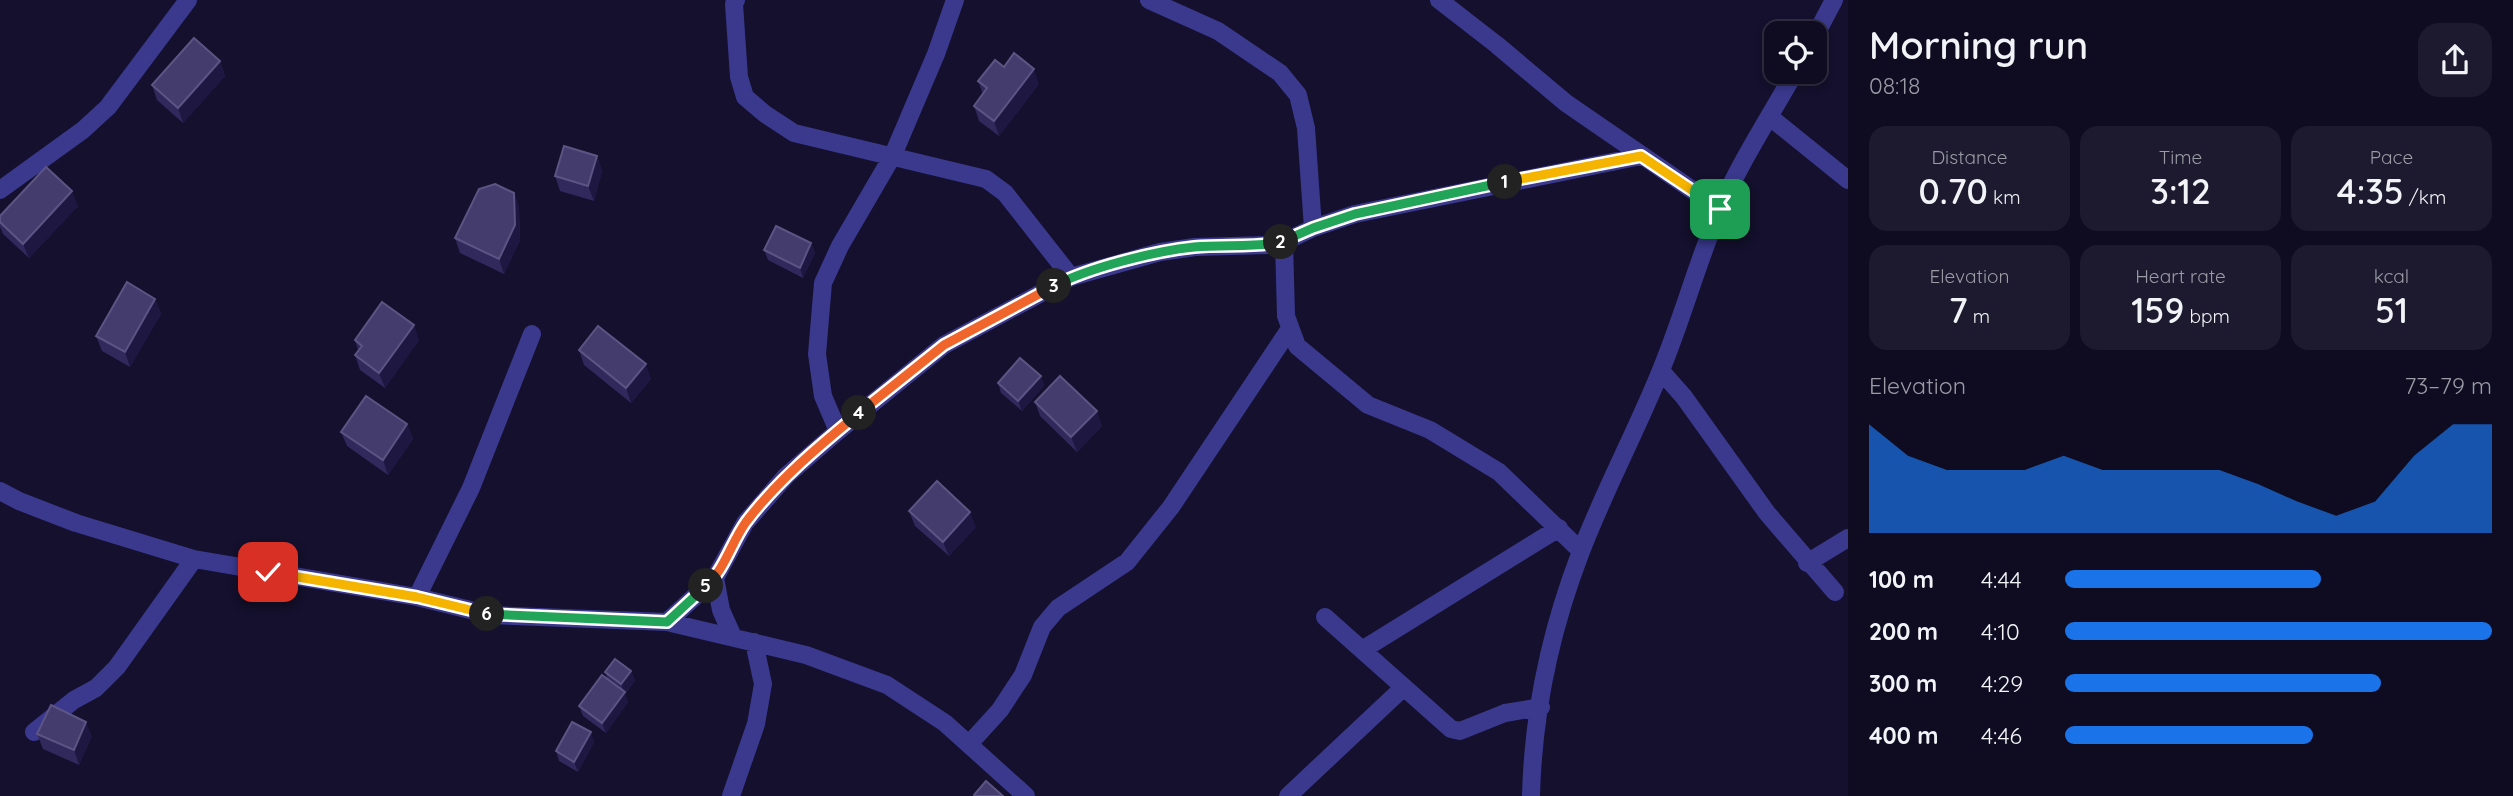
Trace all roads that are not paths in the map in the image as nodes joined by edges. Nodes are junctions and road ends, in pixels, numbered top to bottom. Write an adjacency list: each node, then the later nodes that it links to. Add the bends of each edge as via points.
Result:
1 (188, 0): 13 (street, via 108,107)
2 (736, 0): 10 (street, via 739,77 745,97 794,133)
3 (955, 0): 10 (street)
4 (1149, 0): 15 (street, via 1218,31 1280,73 1298,96 1306,128)
5 (1439, 0): 11 (street, via 1566,103)
6 (1835, 0): 7 (street)
7 (1823, 21)
8 (1788, 84): 9 (street)
9 (1770, 117): 12 (street); 14 (street)
10 (893, 155): 17 (street, via 986,179 1005,193); 21 (street, via 823,283 817,354 823,396)
11 (1641, 156): 14 (street); 15 (street, via 1355,214)
12 (1848, 180)
13 (0, 190)
14 (1720, 209): 20 (street)
15 (1313, 228): 16 (street)
16 (1284, 242): 17 (street, via 1160,252); 18 (street)
17 (1070, 277): 21 (street, via 944,345)
18 (1289, 330): 23 (street, via 1306,356 1368,405 1465,450 1499,472); 39 (street, via 1171,508 1127,562 1058,608 1042,627 1023,675)
19 (532, 334): 30 (street, via 471,488)
20 (1661, 370): 25 (street); 27 (street)
21 (838, 431): 28 (street, via 786,476 745,523)
22 (0, 491): 26 (street, via 76,523)
23 (1559, 528): 25 (street); 35 (street)
24 (1848, 538): 27 (street)
25 (1581, 551): 37 (street, via 1552,639)
26 (194, 559): 30 (street); 38 (street, via 117,667 96,688)
27 (1807, 563): 29 (street)
28 (715, 578): 32 (street); 33 (street, via 721,610)
29 (1835, 592)
30 (417, 597): 32 (street, via 491,615)
31 (1325, 617): 35 (street)
32 (667, 622): 33 (street)
33 (733, 637): 34 (street)
34 (754, 642): 39 (street, via 806,655 887,685); 40 (street, via 763,684 756,724)
35 (1362, 650): 36 (street)
36 (1404, 687): 37 (street, via 1451,730); 42 (street)
37 (1541, 707): 43 (street)
38 (34, 732)
39 (971, 743): 41 (street)
40 (731, 796)
41 (1026, 796)
42 (1288, 796)
43 (1531, 796)

